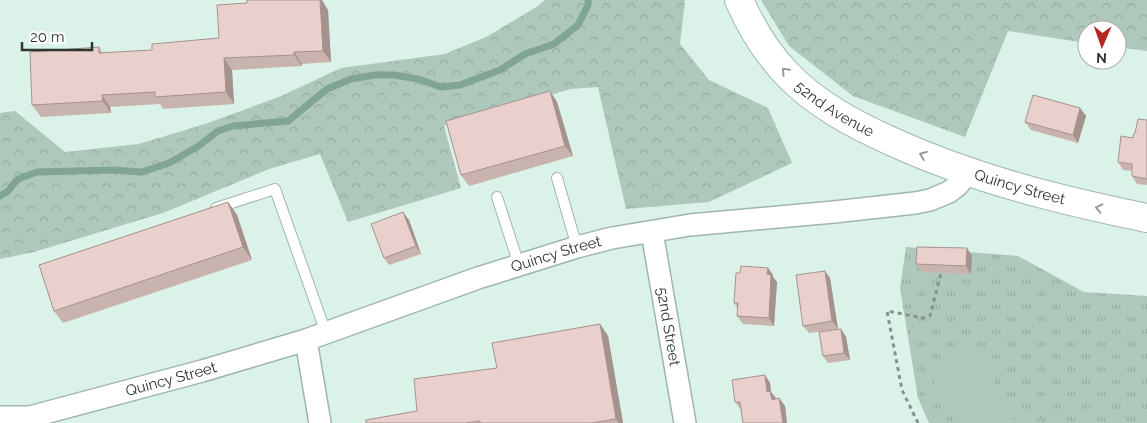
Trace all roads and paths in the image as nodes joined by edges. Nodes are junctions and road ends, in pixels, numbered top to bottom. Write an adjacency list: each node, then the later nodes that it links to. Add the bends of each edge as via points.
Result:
1 (739, 0): 2 (street, 52nd Avenue, one-way to 1, via 878,135 819,101 770,55)
2 (968, 172): 6 (street, Quincy Street, one-way to 2, via 1044,195); 7 (street, Quincy Street, via 949,192 915,203 690,225)
3 (557, 178): 8 (lane)
4 (497, 197): 9 (lane)
5 (210, 210): 11 (lane, via 275,189)
6 (1147, 218)
7 (652, 232): 8 (street, Quincy Street); 15 (street, 52nd Street)
8 (578, 247): 9 (street, Quincy Street)
9 (519, 265): 11 (street, Quincy Street)
10 (941, 273): 16 (path, via 930,316 923,318 887,311 902,390)
11 (316, 337): 13 (street, Quincy Street); 14 (street)
12 (0, 417): 13 (street, Quincy Street)
13 (30, 420)
14 (320, 423)
15 (685, 423)
16 (918, 423)

